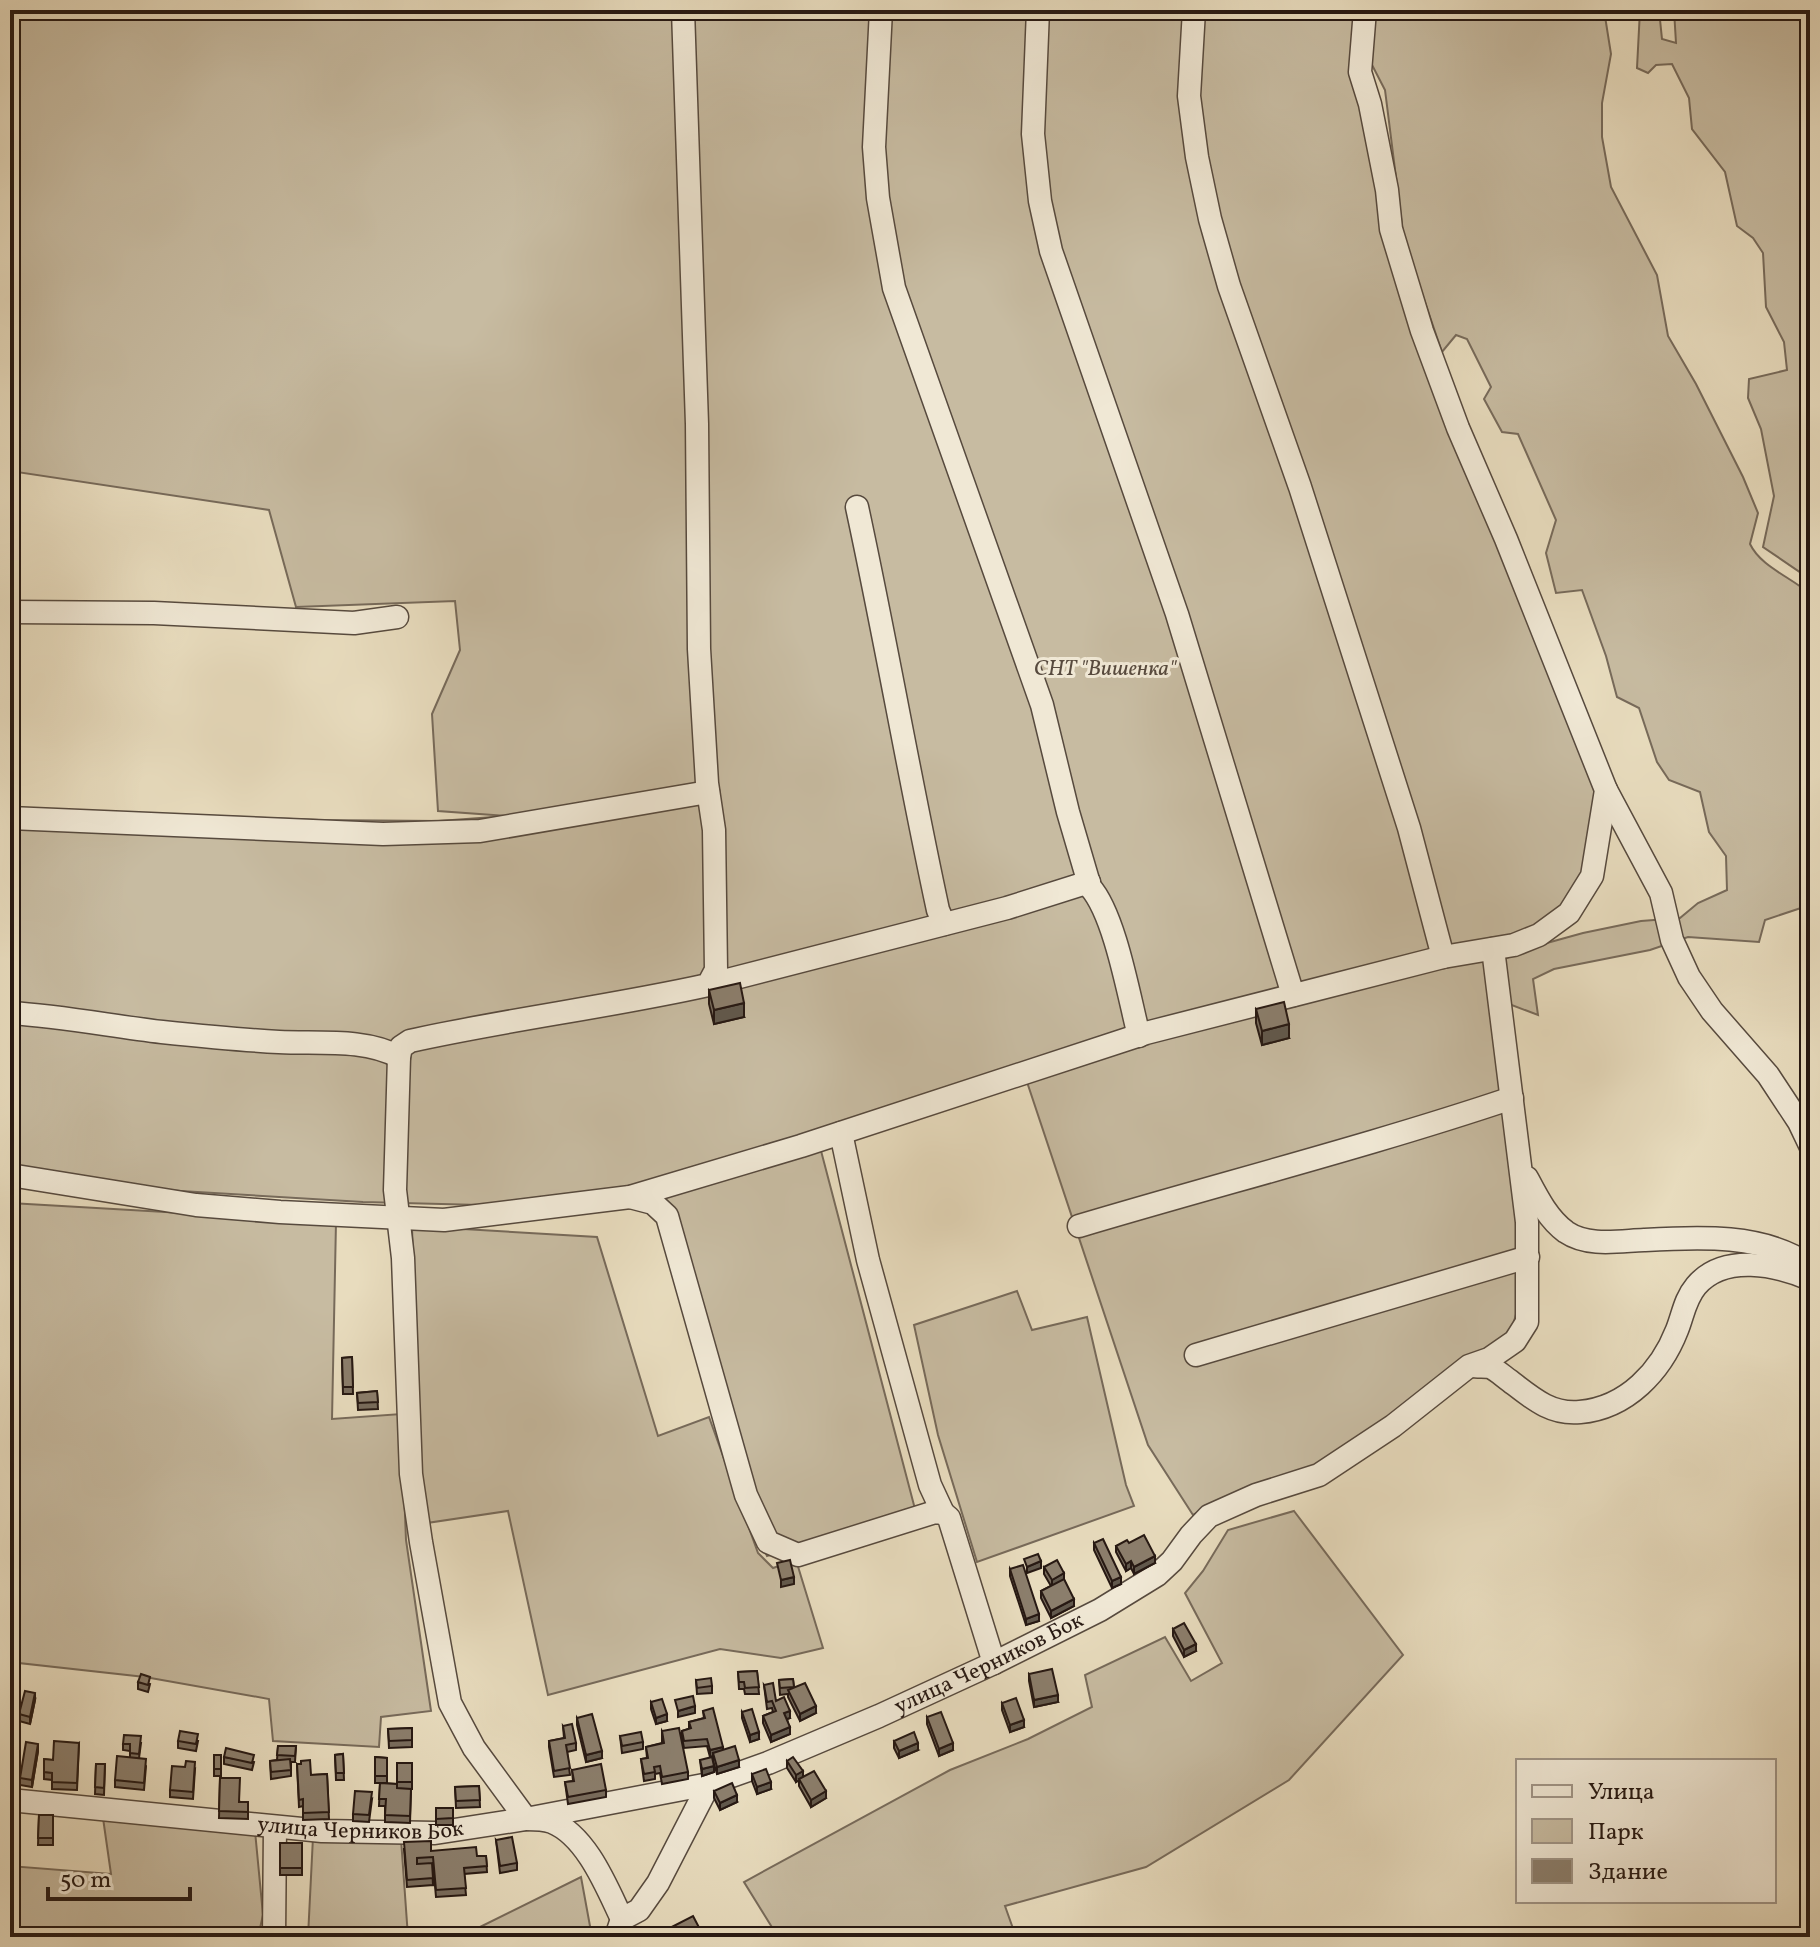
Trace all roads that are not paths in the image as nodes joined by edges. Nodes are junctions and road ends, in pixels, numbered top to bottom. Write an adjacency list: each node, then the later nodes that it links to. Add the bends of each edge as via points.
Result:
1 (683, 10): 10 (street, via 699,649)
2 (881, 10): 12 (street, via 874,147 894,288 1042,705)
3 (1038, 10): 17 (street, via 1033,134 1051,251 1177,614)
4 (1194, 10): 15 (street, via 1189,96 1210,219 1409,828)
5 (1365, 10): 9 (street, via 1360,72 1391,229 1458,428)
6 (857, 507): 13 (street)
7 (10, 612): 8 (street, via 354,623)
8 (397, 617)
9 (1606, 790): 14 (street, via 1592,876 1569,913 1539,935); 23 (street, via 1661,893 1672,940 1689,977 1768,1075)
10 (708, 792): 11 (street, via 480,831 383,834); 16 (street, via 717,912 716,970)
11 (10, 818)
12 (1089, 882): 13 (street); 19 (street, via 1110,924)
13 (944, 924): 16 (street)
14 (1493, 949): 15 (street); 21 (street, улица Черников Бок)
15 (1443, 957): 17 (street)
16 (708, 985): 20 (street, via 423,1038 401,1047)
17 (1293, 995): 19 (street)
18 (10, 1013): 20 (street, via 163,1032 345,1044)
19 (1139, 1036): 22 (street)
20 (399, 1057): 27 (street)
21 (1512, 1098): 24 (street, улица Черников Бок); 28 (street, via 1354,1149)
22 (841, 1133): 26 (street); 34 (street, via 868,1260 930,1485)
23 (1810, 1145)
24 (1520, 1164): 29 (street, улица Черников Бок); 30 (street, via 1553,1220 1582,1239 1739,1241 1770,1247)
25 (10, 1175): 27 (street, via 196,1205)
26 (630, 1197): 27 (street, via 444,1220); 34 (street, via 653,1203 667,1216 746,1495 768,1542 798,1555)
27 (398, 1218): 38 (street, via 411,1474 450,1703 474,1748)
28 (1079, 1226)
29 (1528, 1257): 32 (street); 33 (street, улица Черников Бок, via 1527,1322 1515,1341)
30 (1810, 1266)
31 (1810, 1279): 33 (street, via 1766,1264 1708,1275 1685,1304 1669,1351 1652,1375 1622,1397 1581,1412 1555,1411 1490,1367)
32 (1196, 1355)
33 (1469, 1366): 35 (street, улица Черников Бок, via 1319,1475 1209,1516 1157,1575)
34 (943, 1513): 35 (street, via 962,1553)
35 (994, 1663): 36 (street, улица Черников Бок)
36 (709, 1784): 38 (street, улица Черников Бок); 40 (street, via 658,1883)
37 (10, 1800): 39 (street, улица Черников Бок)
38 (526, 1819): 39 (street, улица Черников Бок, via 435,1833); 40 (street, via 552,1822 572,1837 599,1875)
39 (275, 1827): 41 (street)
40 (619, 1928)
41 (274, 1937)

